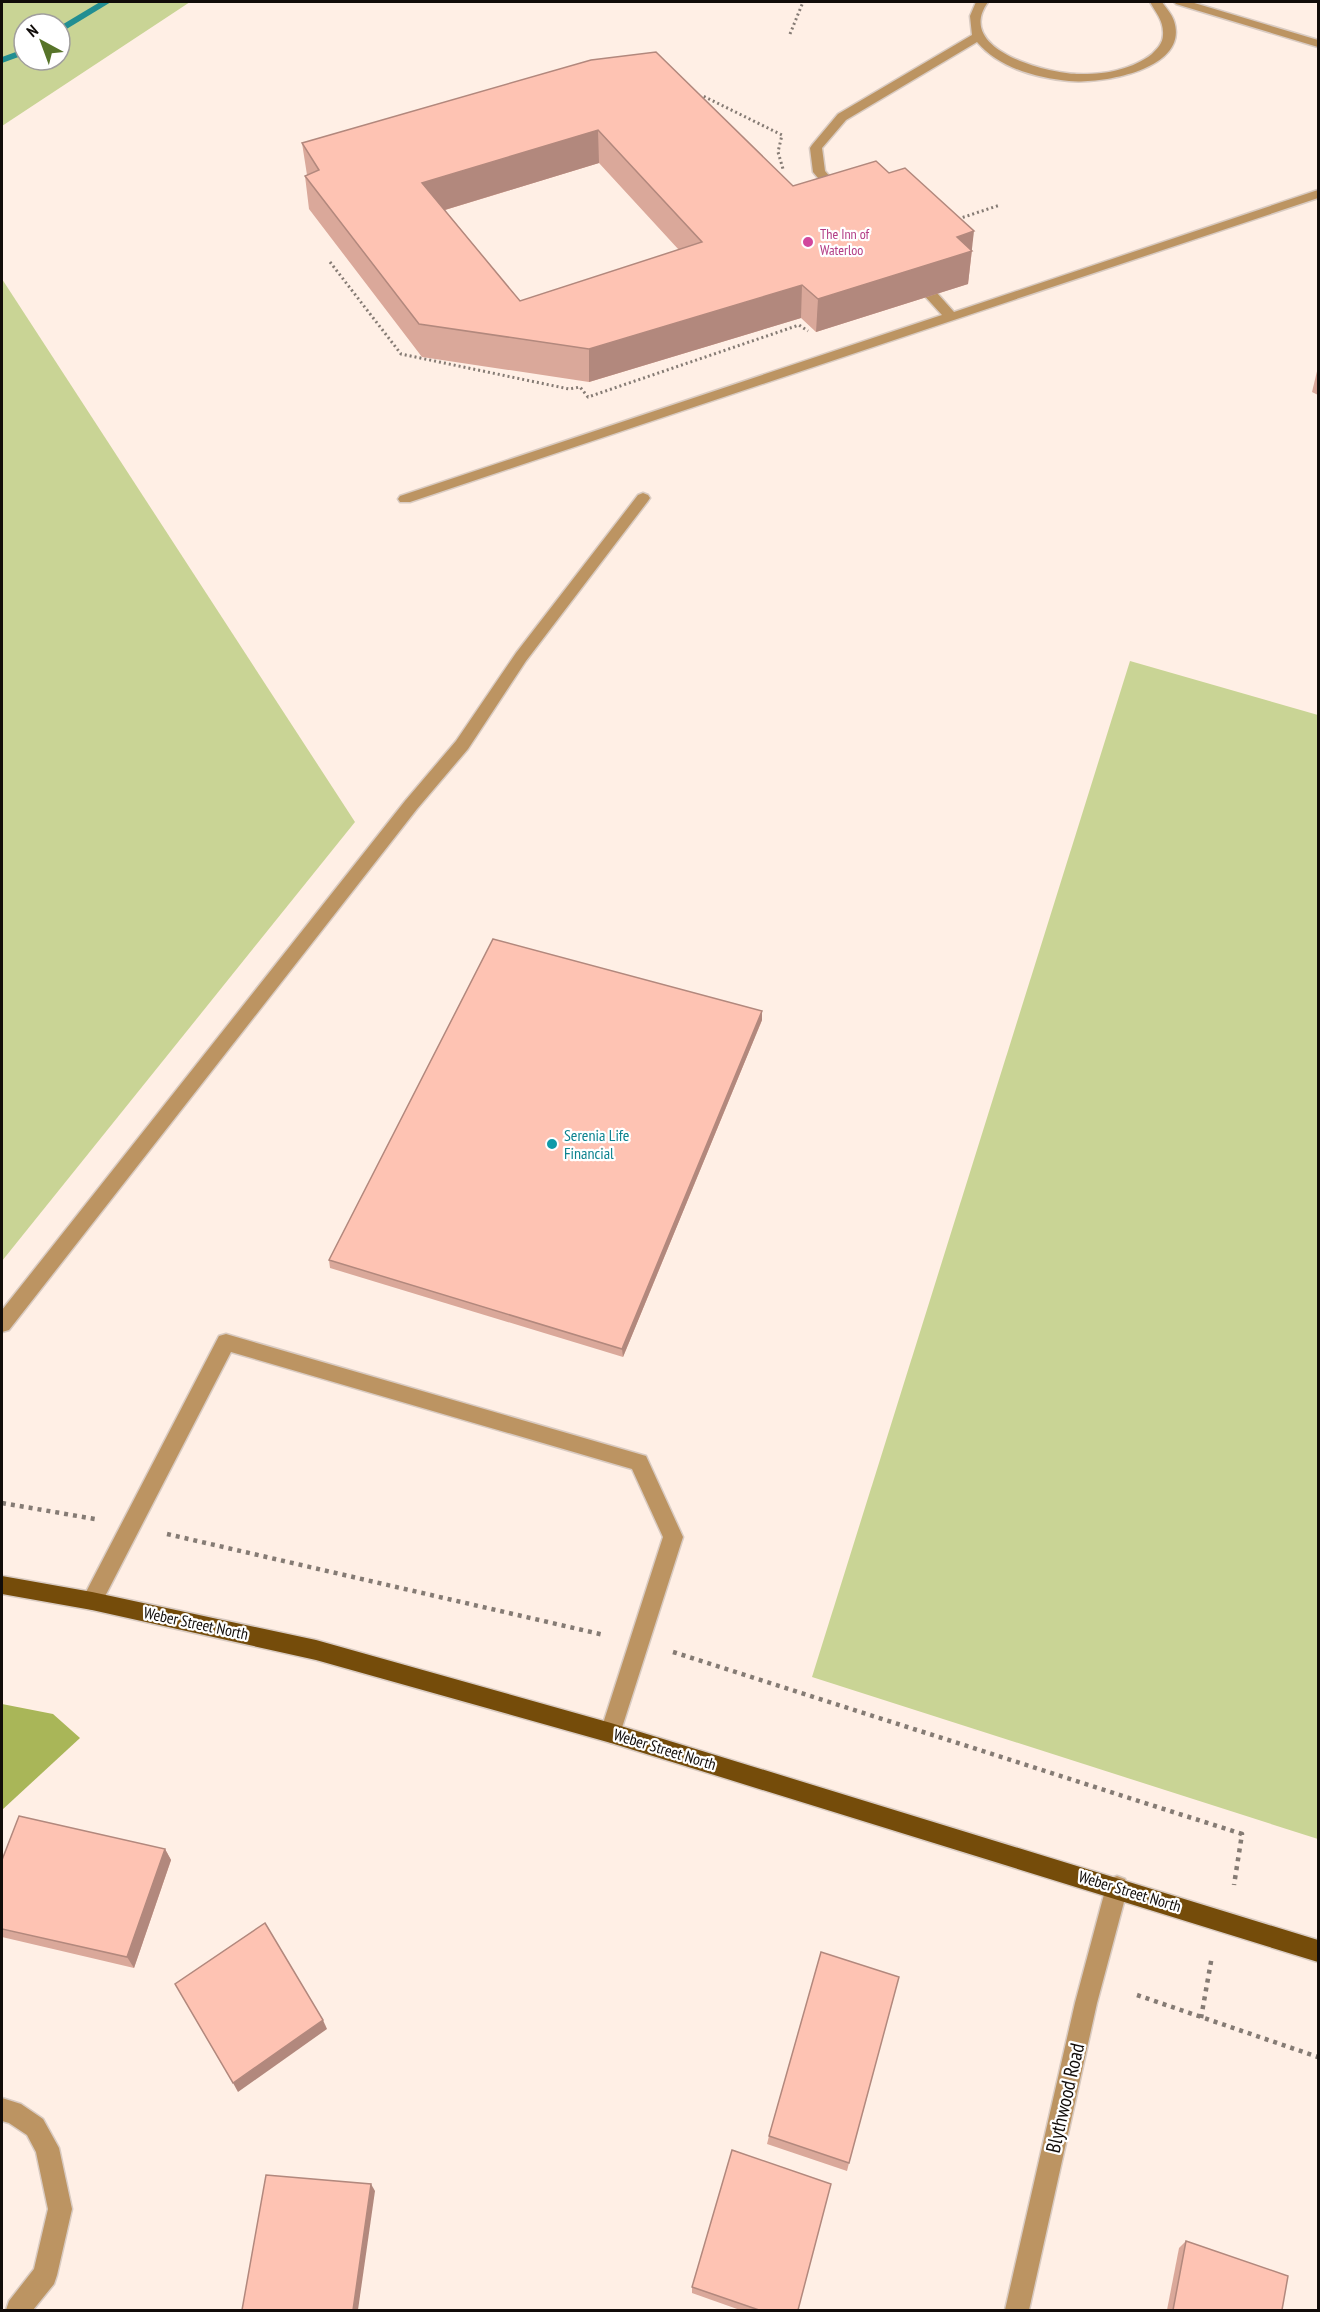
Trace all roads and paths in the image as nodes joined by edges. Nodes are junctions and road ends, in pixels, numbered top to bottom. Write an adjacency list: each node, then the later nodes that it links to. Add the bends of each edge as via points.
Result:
1 (803, 2): 5 (path)
2 (982, 2): 6 (street, via 974,22)
3 (1156, 2): 6 (street, via 1169,20 1171,35 1163,52 1143,66 1114,75 1071,78 1021,67 995,53)
4 (1180, 2): 7 (street)
5 (790, 34)
6 (979, 36): 11 (street, via 842,117 816,148 819,172)
7 (1318, 44)
8 (695, 99): 9 (path, via 703,96 782,135 778,152)
9 (789, 176)
10 (1318, 194): 16 (street)
11 (848, 204)
12 (1000, 205): 13 (path)
13 (958, 219)
14 (330, 262): 17 (path, via 401,354 569,389 580,387 588,396 799,325)
15 (906, 268): 16 (street)
16 (951, 316): 19 (street)
17 (816, 338)
18 (643, 498): 20 (street, via 520,657 462,745)
19 (405, 499)
20 (2, 1324)
21 (2, 1585): 22 (main road, Weber Street North)
22 (92, 1601): 23 (main road, Weber Street North, via 315,1650); 23 (street, via 226,1342 639,1462 673,1537)
23 (611, 1733): 26 (main road, Weber Street North)
24 (1242, 1834): 25 (path)
25 (1238, 1856)
26 (1117, 1887): 27 (main road, Weber Street North); 34 (street, Blythwood Road, via 1086,2003)
27 (1318, 1951)
28 (1213, 1952): 30 (path)
29 (1137, 1995): 30 (path)
30 (1201, 2018): 31 (path)
31 (1318, 2057)
32 (2, 2110): 33 (street, via 13,2112 34,2127 47,2148 60,2209 45,2275)
33 (18, 2310)
34 (1017, 2310)

